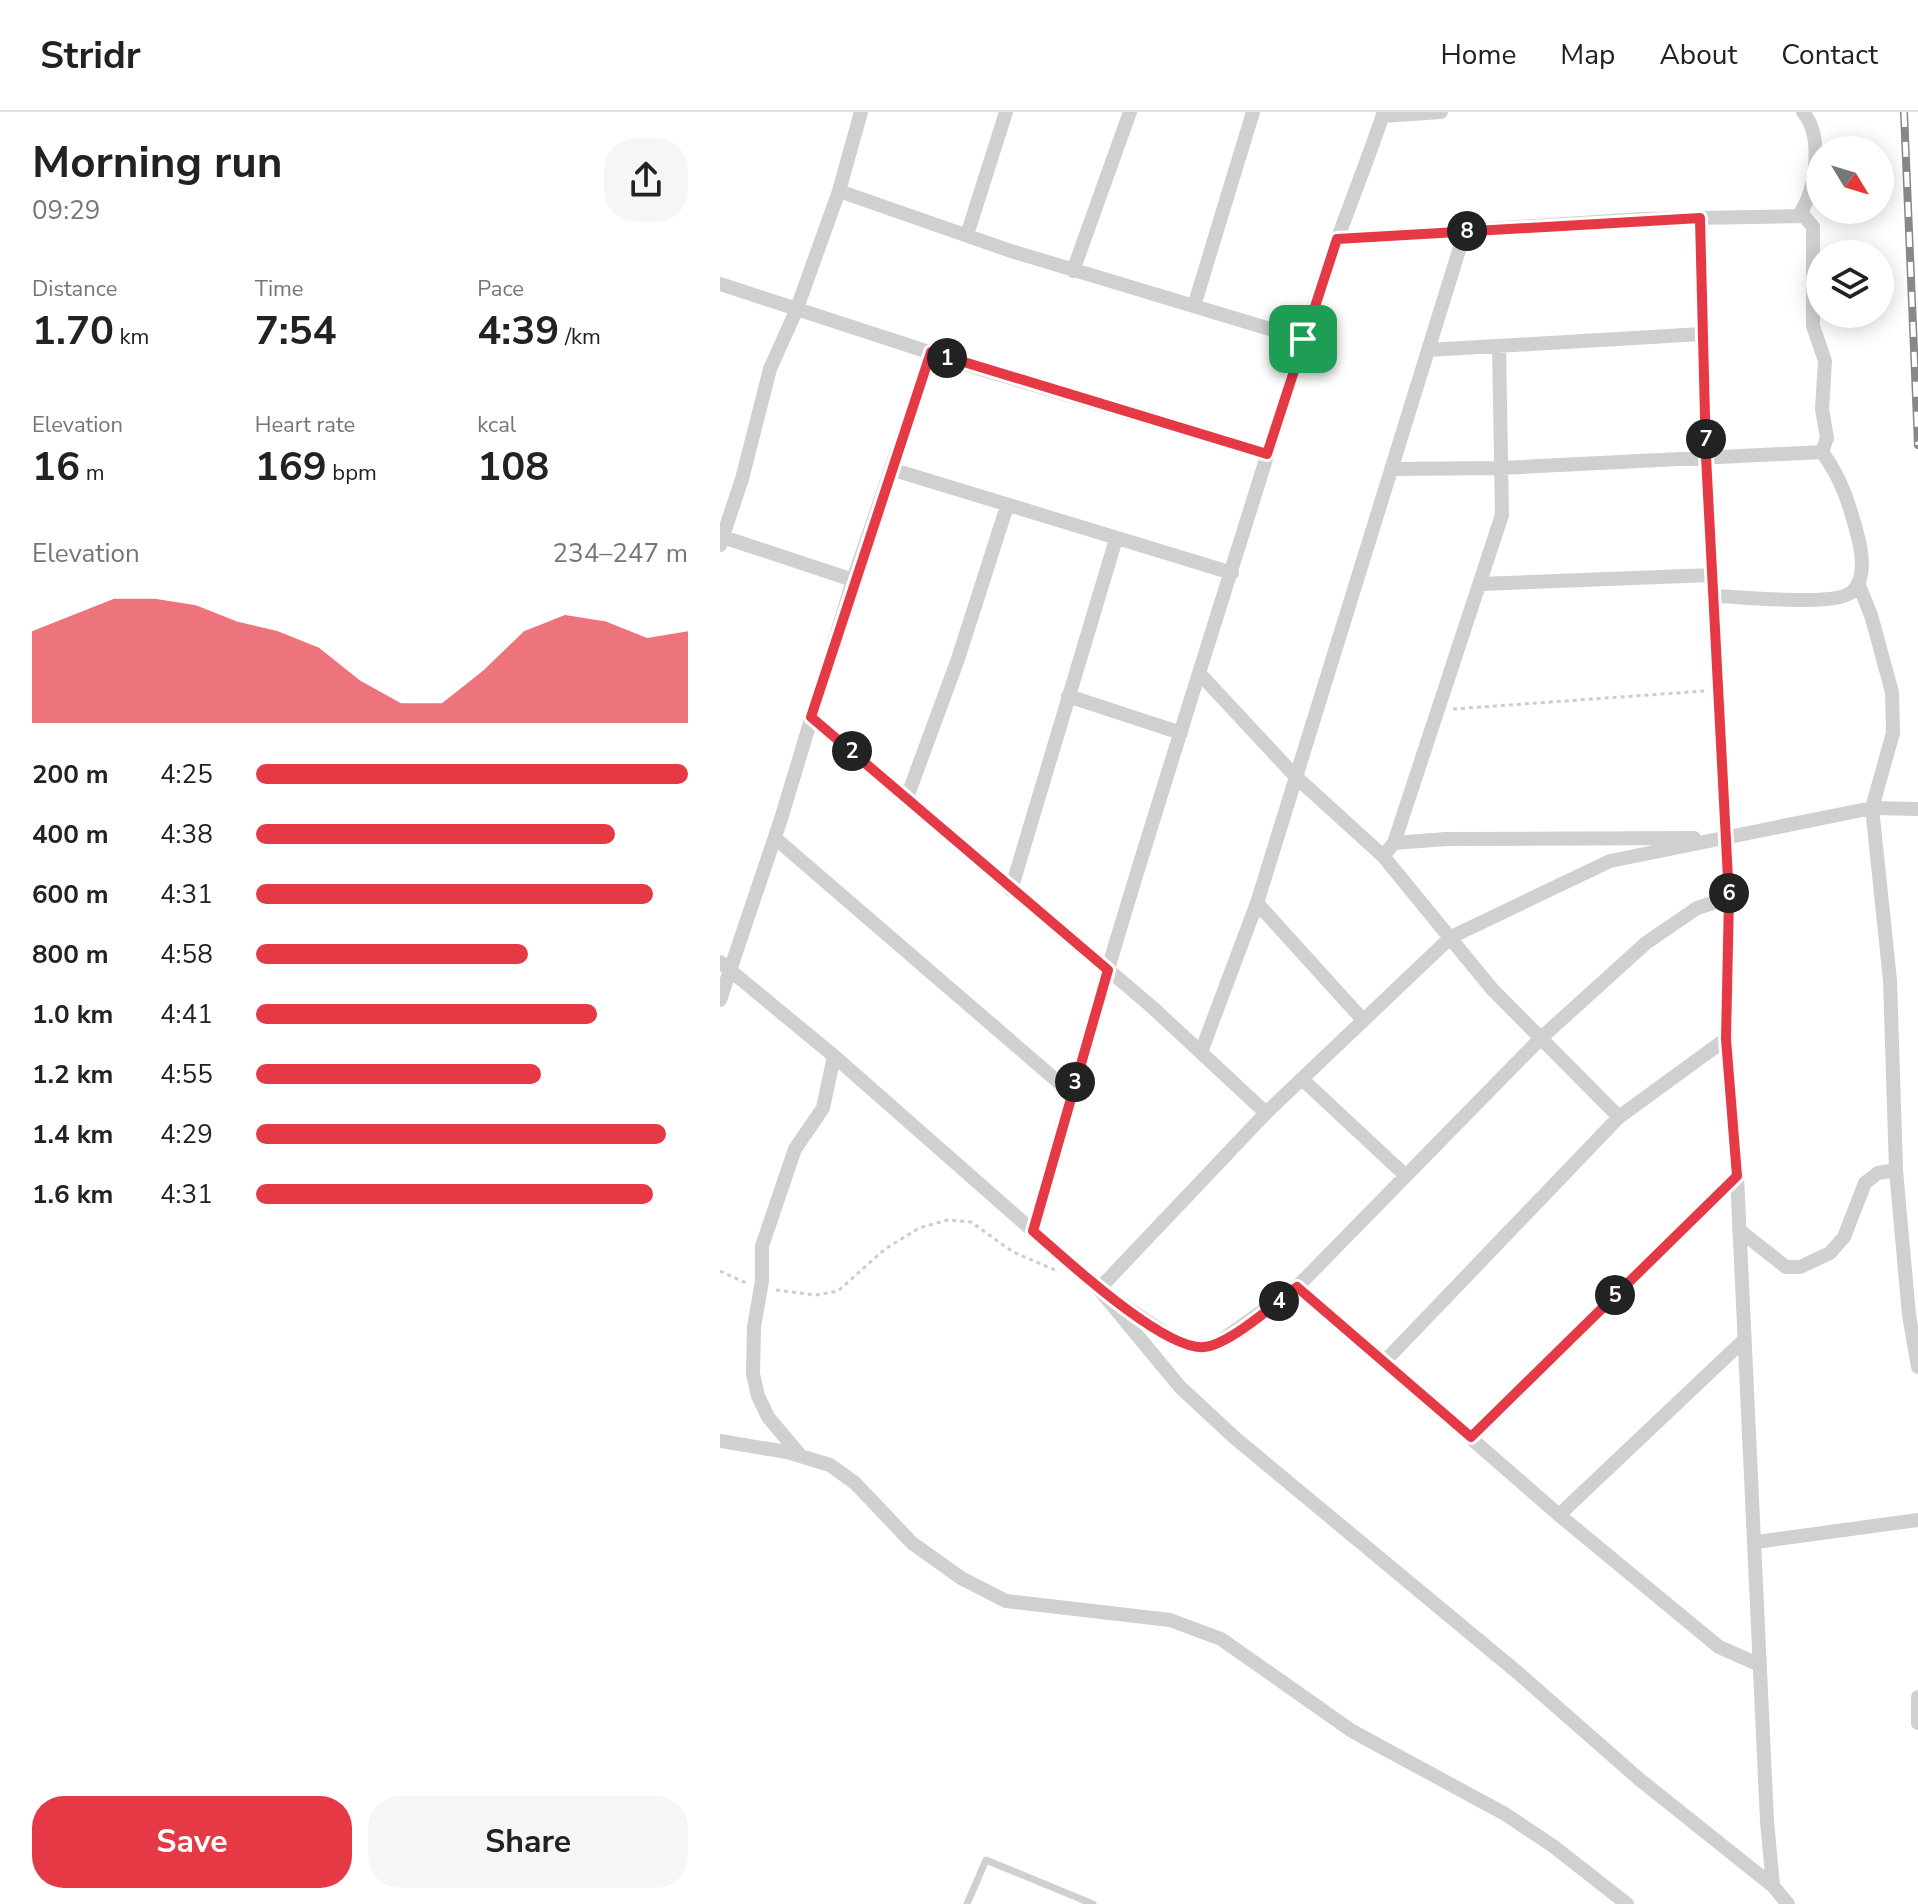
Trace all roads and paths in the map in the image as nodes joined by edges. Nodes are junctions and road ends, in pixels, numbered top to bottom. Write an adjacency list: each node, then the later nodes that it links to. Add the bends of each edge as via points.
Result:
1 (861, 112): 8 (street)
2 (1006, 112): 12 (street)
3 (1130, 112): 14 (street)
4 (1253, 112): 16 (street)
5 (1441, 112): 7 (street)
6 (1803, 112): 9 (street, via 1811,122 1814,172 1810,197)
7 (1384, 114): 13 (street)
8 (839, 191): 12 (street); 17 (street)
9 (1799, 215): 10 (street); 23 (street, via 1813,227 1813,326 1825,361 1822,409 1827,445)
10 (1700, 218): 11 (street); 18 (street)
11 (1465, 231): 13 (street); 21 (street)
12 (967, 235): 14 (street)
13 (1337, 239): 19 (street)
14 (1073, 271): 16 (street)
15 (720, 284): 17 (street)
16 (1194, 306): 19 (street)
17 (796, 311): 22 (street); 31 (street, via 770,369)
18 (1702, 334): 20 (street); 25 (street)
19 (1303, 339): 24 (street)
20 (1499, 346): 21 (street); 26 (street)
21 (1428, 350): 27 (street)
22 (931, 352): 24 (street); 28 (street)
23 (1822, 452): 25 (street); 35 (street, via 1849,503 1862,553)
24 (1267, 454): 32 (street)
25 (1706, 456): 26 (street); 33 (street)
26 (1500, 468): 27 (street); 36 (street, via 1502,515)
27 (1391, 469): 44 (street)
28 (894, 470): 29 (street); 34 (street)
29 (1007, 506): 30 (street); 45 (street)
30 (1116, 539): 32 (street); 40 (street)
31 (721, 541): 34 (street)
32 (1232, 573): 38 (street)
33 (1712, 575): 36 (street); 37 (street)
34 (853, 580): 42 (street)
35 (1858, 583): 37 (street, via 1845,596 1825,599); 46 (street, via 1892,692 1893,733)
36 (1481, 584): 41 (street)
37 (1712, 596): 39 (street)
38 (1201, 675): 43 (street); 44 (street)
39 (1716, 690): 41 (path); 49 (street)
40 (1068, 696): 43 (street); 52 (street)
41 (1438, 710): 50 (street)
42 (811, 717): 45 (street); 48 (street)
43 (1181, 733): 57 (street)
44 (1295, 776): 51 (street); 54 (street)
45 (906, 800): 52 (street)
46 (1872, 808): 47 (street); 49 (street); 68 (street, via 1890,980)
47 (1918, 809)
48 (775, 838): 56 (street); 65 (street)
49 (1727, 838): 50 (street); 53 (street); 55 (street, via 1610,861)
50 (1394, 843): 51 (street)
51 (1383, 856): 55 (street)
52 (1011, 890): 57 (street)
53 (1729, 898): 60 (street, via 1697,908 1646,943); 61 (street)
54 (1257, 903): 59 (street); 62 (street)
55 (1451, 937): 59 (street); 60 (street)
56 (724, 965): 58 (street); 63 (street)
57 (1108, 970): 62 (street); 65 (street)
58 (720, 1000)
59 (1363, 1020): 64 (street)
60 (1541, 1038): 67 (street); 69 (street)
61 (1726, 1039): 67 (street); 70 (street)
62 (1201, 1052): 66 (street)
63 (834, 1056): 72 (street); 76 (street, via 823,1108 795,1149 762,1246)
64 (1303, 1080): 66 (street); 69 (street)
65 (1071, 1093): 72 (street)
66 (1266, 1113): 77 (street)
67 (1619, 1117): 79 (street)
68 (1896, 1170): 71 (street, via 1878,1173 1865,1183 1844,1237 1830,1253 1800,1267 1786,1267); 80 (street)
69 (1405, 1175): 75 (street)
70 (1737, 1176): 71 (street); 81 (street)
71 (1739, 1230): 78 (street)
72 (1033, 1231): 77 (street)
73 (720, 1271): 76 (path)
74 (1056, 1271): 76 (path, via 1013,1252 971,1222 948,1220 919,1228 885,1249 838,1291 816,1295)
75 (1297, 1287): 77 (street, via 1203,1348 1177,1341); 79 (street)
76 (761, 1288): 83 (street, via 753,1374 768,1417)
77 (1099, 1289): 90 (street, via 1180,1387 1235,1438)
78 (1744, 1340): 84 (street); 86 (street)
79 (1385, 1361): 81 (street)
80 (1918, 1367)
81 (1471, 1437): 84 (street)
82 (720, 1441): 83 (street)
83 (800, 1455): 93 (street, via 843,1472 912,1543 961,1578 1006,1601 1170,1620 1221,1639 1352,1731 1517,1822)
84 (1559, 1515): 87 (street, via 1719,1647)
85 (1918, 1520): 86 (street)
86 (1756, 1542): 87 (street)
87 (1760, 1665): 90 (street)
88 (1918, 1697): 89 (street)
89 (1918, 1723)
90 (1773, 1886): 94 (street)
91 (967, 1904): 92 (lane, via 986,1860)
92 (1093, 1904)
93 (1627, 1904)
94 (1788, 1904)

